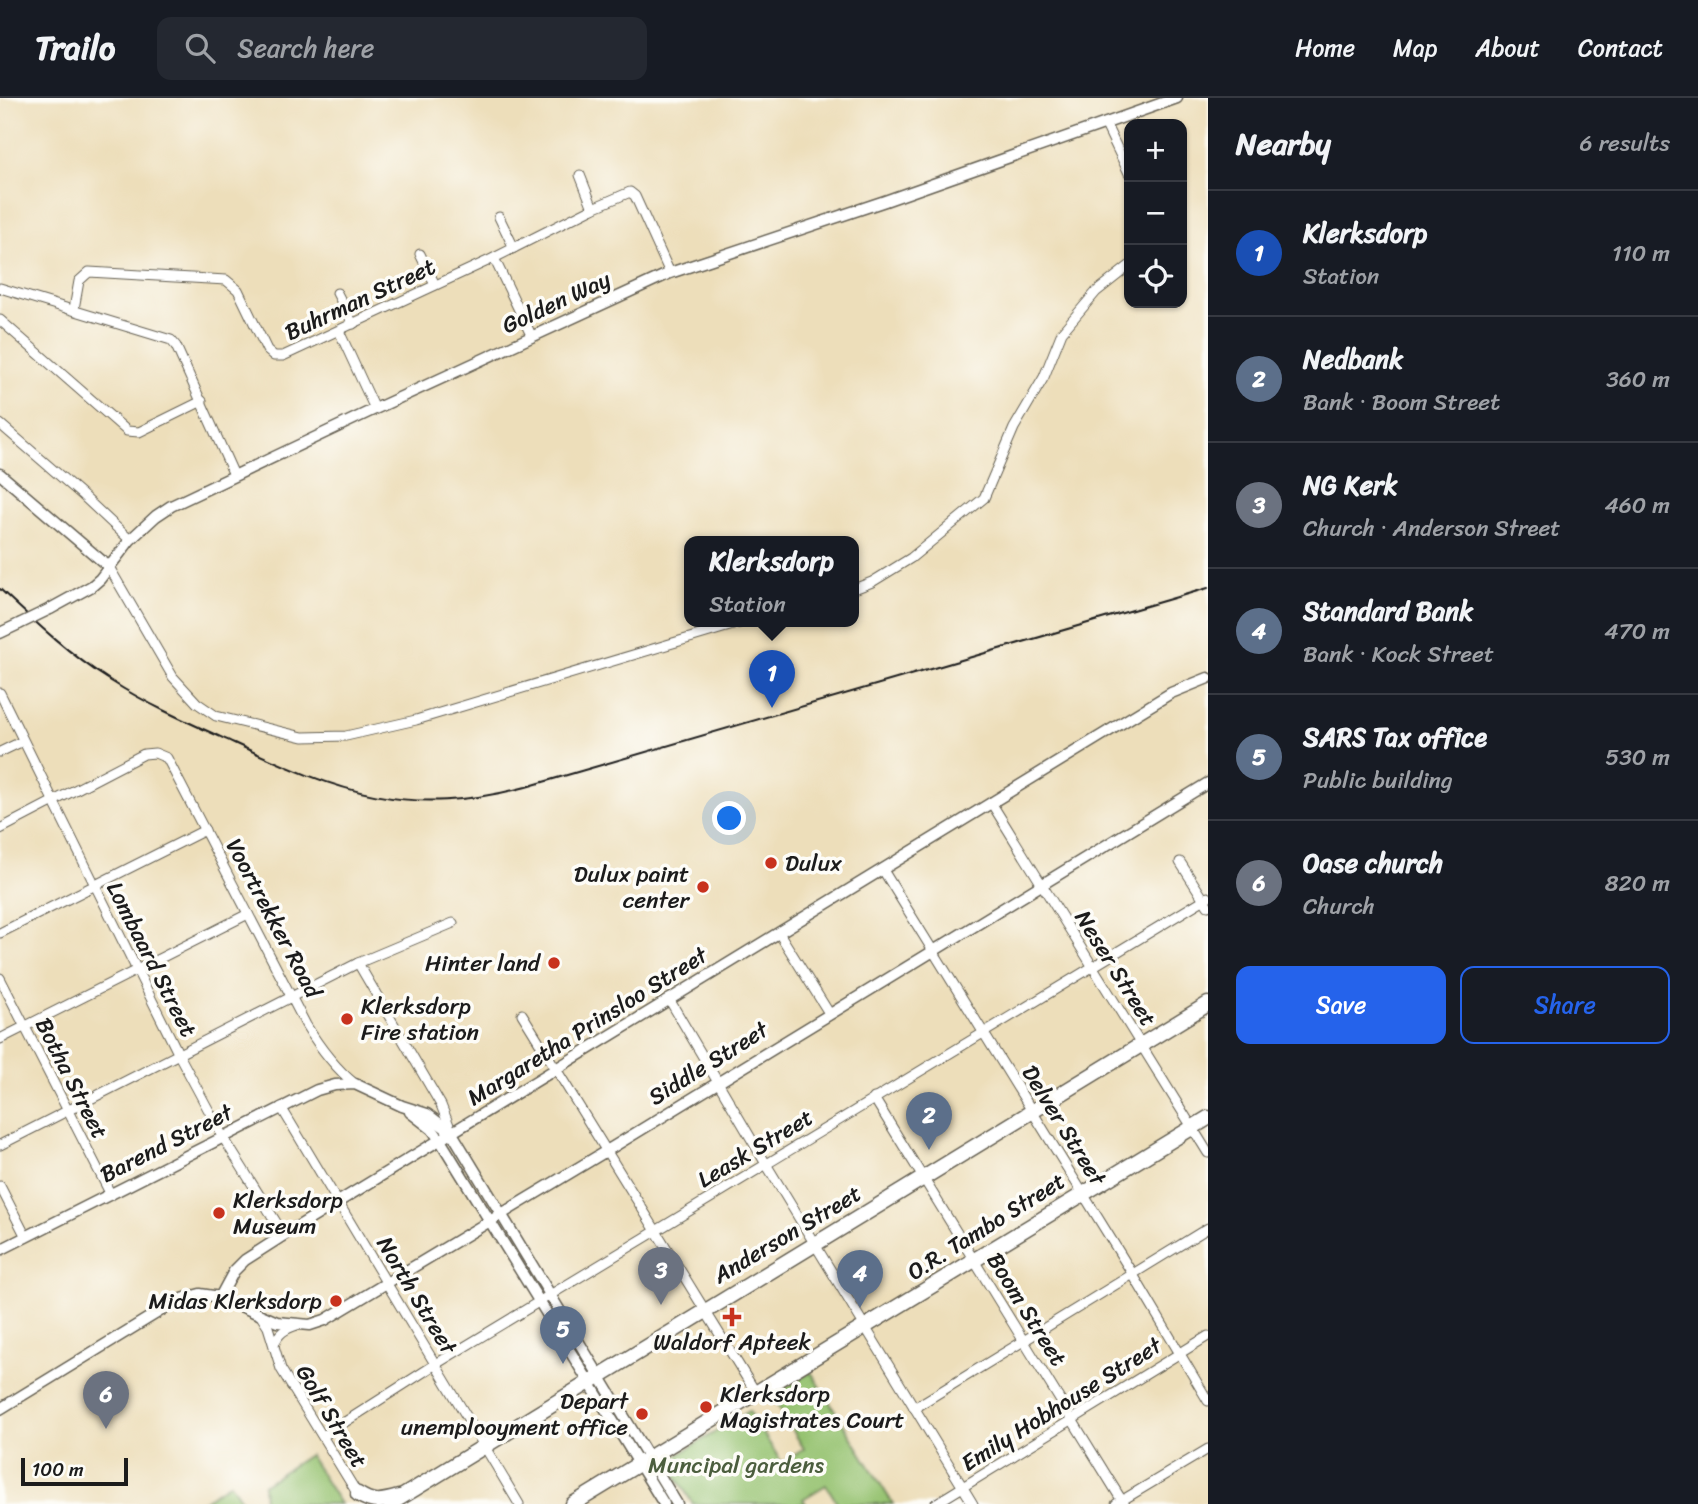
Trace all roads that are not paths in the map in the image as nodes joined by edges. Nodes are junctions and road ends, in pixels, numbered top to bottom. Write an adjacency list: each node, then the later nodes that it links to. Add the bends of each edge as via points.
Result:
1 (1177, 98): 2 (street, Golden Way)
2 (1104, 123): 3 (street); 11 (street, Golden Way)
3 (1124, 163)
4 (580, 175): 5 (street)
5 (593, 208): 7 (street, Buhrman Street); 11 (street, Buhrman Street, via 630,192 635,196)
6 (499, 217): 7 (street)
7 (514, 248): 9 (street, Buhrman Street)
8 (420, 254): 12 (street)
9 (494, 258): 12 (street, Buhrman Street); 20 (street)
10 (1124, 270): 29 (street, via 1096,292 1062,332 984,498 911,558)
11 (670, 273): 20 (street, Golden Way)
12 (435, 285): 17 (street, Buhrman Street)
13 (0, 288): 15 (street)
14 (337, 293): 17 (street)
15 (74, 309): 19 (street, Buhrman Street, via 79,281 89,272 218,279 235,286 274,356); 22 (street, via 171,341)
16 (0, 320): 18 (street)
17 (353, 324): 19 (street, Buhrman Street)
18 (8, 328): 21 (street); 22 (street, via 127,431 146,429)
19 (339, 331): 23 (street)
20 (532, 337): 23 (street, Golden Way)
21 (0, 338)
22 (202, 401): 26 (street)
23 (375, 409): 26 (street, Golden Way)
24 (0, 424): 27 (street)
25 (0, 474): 28 (street)
26 (234, 475): 27 (street, Golden Way, via 171,506)
27 (130, 540): 28 (street, Golden Way)
28 (109, 567): 30 (street, via 173,677 197,703 216,716 303,737 346,736 416,720); 31 (street, Golden Way, bridge, via 92,586)
29 (859, 587)
30 (726, 627)
31 (0, 633)
32 (1206, 680): 38 (street, Margaretha Prinsloo Street, via 1171,693)
33 (0, 693): 34 (street, Lombaard Street)
34 (23, 741): 35 (street); 37 (street, Lombaard Street)
35 (0, 752)
36 (1208, 783): 43 (street, Siddle Street)
37 (53, 802): 39 (street); 40 (street, Voortrekker Road, via 149,752 162,755 172,765); 44 (street, Lombaard Street)
38 (992, 804): 42 (street, Margaretha Prinsloo Street); 43 (street, Neser Street)
39 (0, 829)
40 (205, 830): 44 (street); 46 (street, Voortrekker Road)
41 (1180, 862): 45 (street)
42 (883, 870): 49 (street, Margaretha Prinsloo Street); 50 (street, Delver Street)
43 (1042, 884): 50 (street, Siddle Street); 52 (street, Neser Street)
44 (94, 886): 48 (street); 53 (street, Lombaard Street)
45 (1207, 901): 52 (street, Leask Street)
46 (248, 914): 53 (street); 55 (street, Voortrekker Road)
47 (453, 923): 51 (street)
48 (0, 933)
49 (779, 933): 56 (street, Margaretha Prinsloo Street); 58 (street)
50 (934, 950): 58 (street, Siddle Street); 61 (street, Delver Street)
51 (358, 963): 55 (street); 75 (street)
52 (1092, 966): 61 (street, Leask Street); 63 (street, Neser Street)
53 (136, 970): 60 (street); 64 (street, Lombaard Street)
54 (0, 978): 60 (street, Botha Street)
55 (292, 998): 64 (street); 67 (street, Voortrekker Road, via 321,1049)
56 (669, 999): 65 (street, Margaretha Prinsloo Street); 66 (street)
57 (1208, 1004): 63 (main road, Anderson Street)
58 (829, 1013): 66 (street, Siddle Street)
59 (522, 1014): 65 (street)
60 (25, 1026): 62 (street); 72 (street, Botha Street)
61 (984, 1031): 68 (street, Leask Street); 71 (street, Delver Street)
62 (0, 1039)
63 (1142, 1045): 71 (main road, Anderson Street); 74 (street, Neser Street)
64 (179, 1055): 72 (street); 76 (street, Lombaard Street)
65 (557, 1070): 75 (street, Margaretha Prinsloo Street); 79 (street)
66 (719, 1081): 79 (street, Siddle Street); 81 (street)
67 (355, 1084): 69 (street, Voortrekker Road); 70 (street, Barend Street, via 317,1090)
68 (874, 1098): 81 (street, Leask Street); 82 (street, Boom Street)
69 (402, 1106): 75 (street, Voortrekker Road, via 427,1114); 77 (street, Voortrekker Road)
70 (281, 1107): 76 (street, Barend Street); 86 (street, North Street)
71 (1032, 1111): 82 (main road, Anderson Street); 84 (street, Delver Street)
72 (67, 1112): 78 (street); 85 (street, Botha Street)
73 (1208, 1118): 74 (main road, O.R. Tambo Street)
74 (1193, 1128): 80 (street, Neser Street); 84 (main road, O.R. Tambo Street)
75 (453, 1133): 77 (street, Margaretha Prinsloo Street); 87 (street)
76 (223, 1137): 85 (street, Barend Street); 91 (street, Lombaard Street)
77 (440, 1140): 86 (street, Margaretha Prinsloo Street); 88 (street, Voortrekker Road)
78 (0, 1145)
79 (608, 1150): 87 (street, Siddle Street); 90 (street)
80 (1208, 1153)
81 (766, 1164): 90 (street, Leask Street); 93 (street)
82 (923, 1179): 93 (main road, Anderson Street); 95 (street, Boom Street)
83 (0, 1186): 92 (street)
84 (1083, 1193): 95 (main road, O.R. Tambo Street); 96 (street, Delver Street)
85 (111, 1195): 92 (street, Barend Street)
86 (338, 1202): 91 (street, Margaretha Prinsloo Street); 97 (street, North Street)
87 (501, 1214): 88 (street, Siddle Street); 98 (street)
88 (491, 1220): 97 (street, Siddle Street); 100 (street, Voortrekker Road)
89 (1208, 1228): 96 (street)
90 (656, 1231): 98 (street, Leask Street); 101 (street)
91 (284, 1235): 99 (street, Margaretha Prinsloo Street, via 234,1270)
92 (26, 1237): 94 (street, Barend Street)
93 (816, 1244): 101 (main road, Anderson Street); 104 (street)
94 (0, 1250)
95 (974, 1260): 104 (main road, O.R. Tambo Street); 106 (street, Boom Street)
96 (1132, 1273): 106 (street); 108 (street, Delver Street)
97 (387, 1283): 103 (street, Siddle Street, via 324,1320); 109 (street, North Street)
98 (552, 1295): 100 (street, Leask Street); 110 (street)
99 (219, 1297): 102 (street, Siddle Street); 114 (street, via 200,1294 178,1300)
100 (541, 1300): 109 (street, Leask Street); 110 (street, Voortrekker Road)
101 (705, 1310): 110 (main road, Anderson Street); 111 (street)
102 (261, 1316): 103 (street, Siddle Street); 107 (street, Golf Street)
103 (297, 1325): 107 (street, Golf Street, via 285,1329)
104 (865, 1327): 111 (main road, O.R. Tambo Street); 113 (street)
105 (1208, 1336): 108 (street, Emily Hobhouse Street)
106 (1024, 1339): 113 (street); 115 (street, Boom Street)
107 (274, 1345): 116 (street, Golf Street, via 281,1369)
108 (1178, 1354): 112 (street, Delver Street); 115 (street, Emily Hobhouse Street)
109 (436, 1364): 116 (street, Leask Street); 117 (street, North Street)
110 (595, 1378): 117 (main road, Anderson Street); 119 (street)
111 (756, 1393): 119 (main road, O.R. Tambo Street)
112 (1208, 1401)
113 (914, 1408): 120 (street)
114 (0, 1409)
115 (1073, 1419): 120 (street, Emily Hobhouse Street); 123 (street, Boom Street)
116 (323, 1436): 122 (street, Golf Street)
117 (484, 1446): 121 (main road, Anderson Street); 124 (street, North Street)
118 (1208, 1449): 123 (street)
119 (644, 1461): 125 (main road, O.R. Tambo Street); 126 (street); 127 (street)
120 (963, 1487): 128 (street, Emily Hobhouse Street); 129 (street)
121 (395, 1500): 122 (main road)
122 (360, 1501)
123 (1121, 1503)
124 (519, 1504)
125 (573, 1504)
126 (664, 1504)
127 (677, 1504)
128 (935, 1504)
129 (973, 1504)

